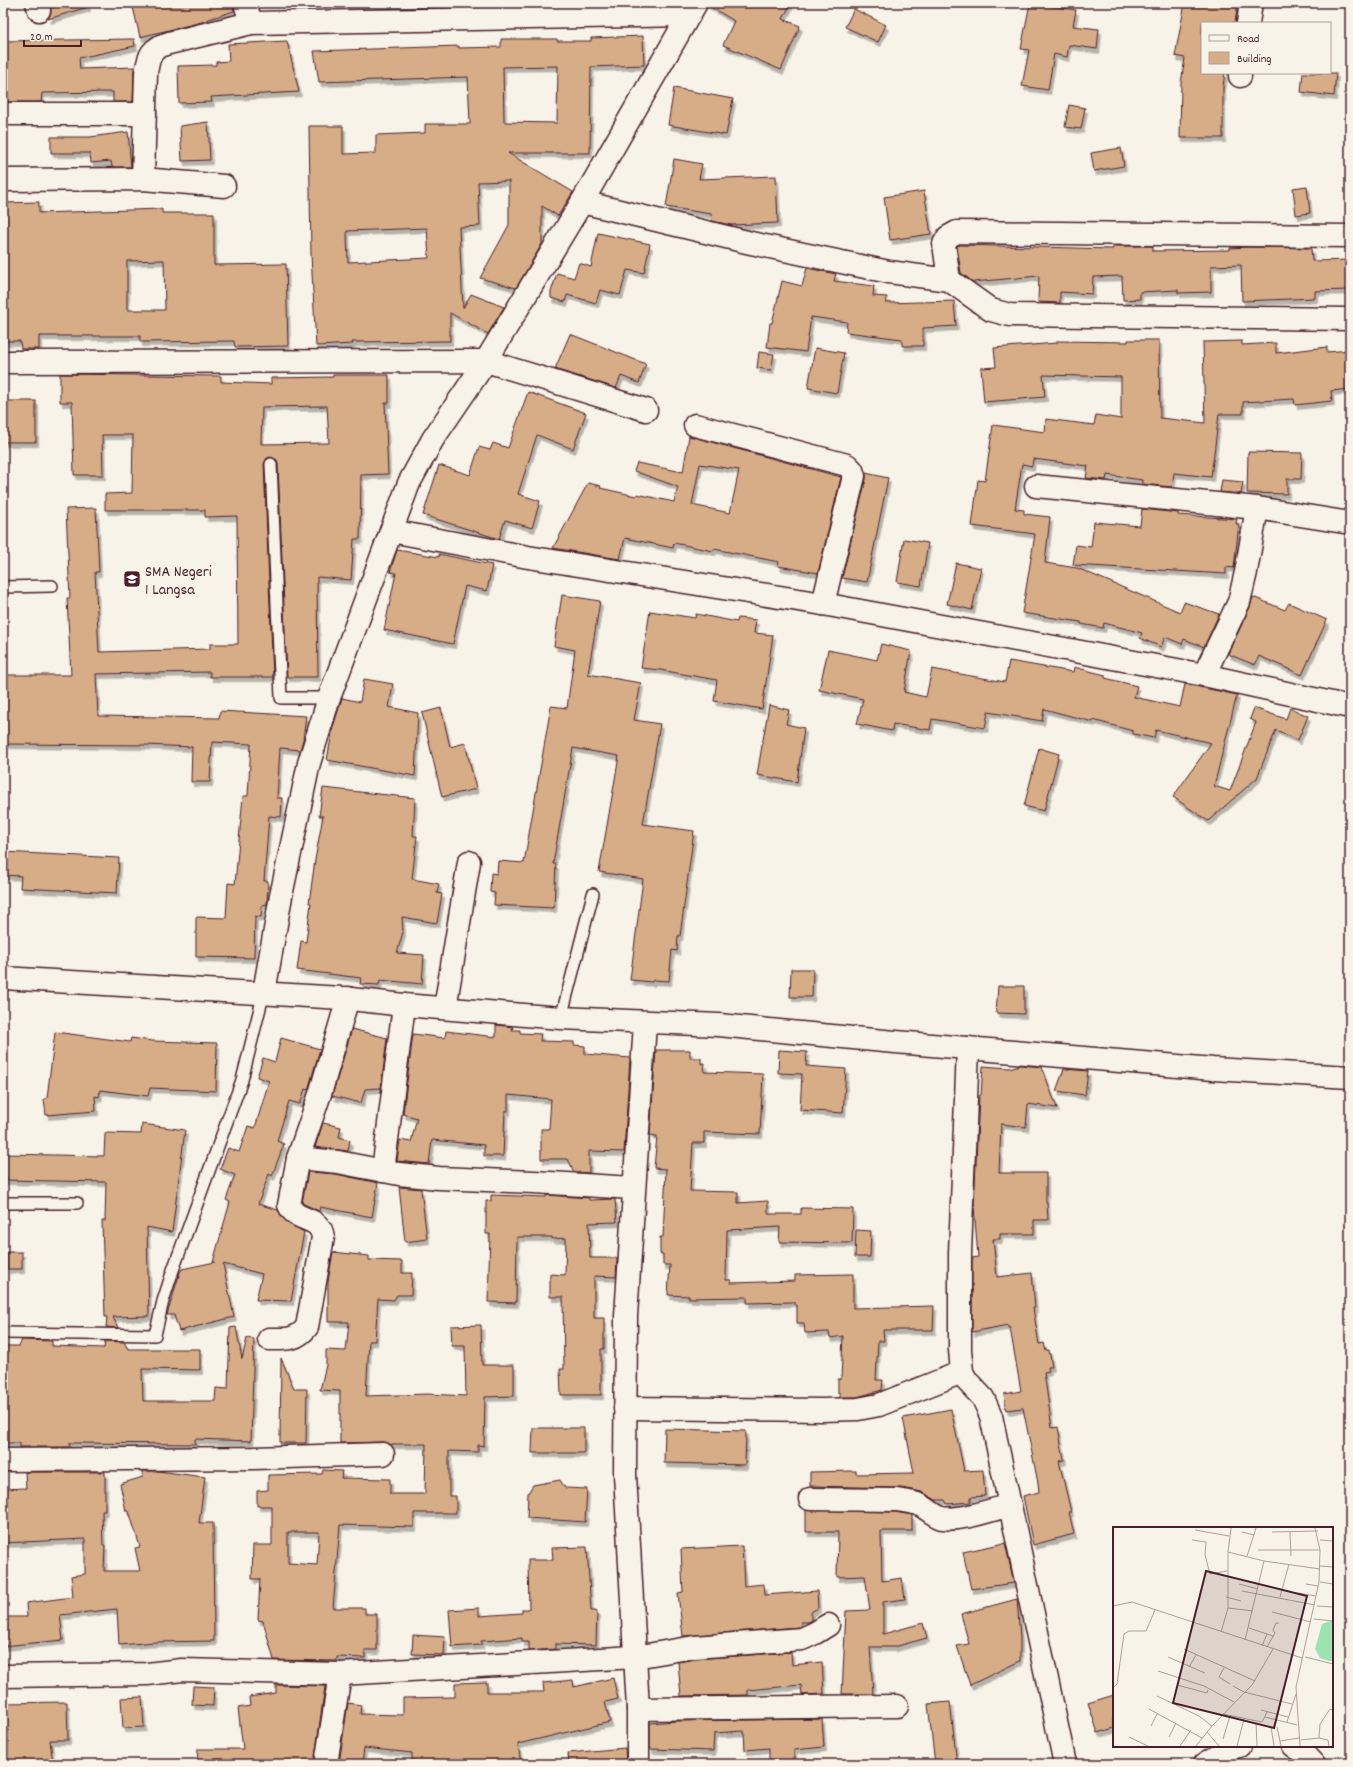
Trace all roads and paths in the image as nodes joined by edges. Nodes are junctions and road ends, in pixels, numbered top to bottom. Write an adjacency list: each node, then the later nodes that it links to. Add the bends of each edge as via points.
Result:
1 (1251, 3): 6 (street)
2 (692, 9): 3 (street); 12 (street)
3 (596, 10): 4 (street)
4 (400, 11): 5 (street)
5 (248, 13): 8 (street, via 159,46 152,52 146,73)
6 (1248, 22)
7 (3, 114): 8 (street)
8 (145, 114): 9 (street)
9 (143, 179): 10 (street); 11 (street)
10 (3, 180)
11 (224, 186)
12 (582, 202): 14 (street, via 751,243 889,272); 16 (street)
13 (1350, 236): 14 (street, via 957,232 948,237 944,244)
14 (949, 280): 15 (street, via 991,310 1010,315)
15 (1350, 319)
16 (486, 361): 17 (street); 18 (street); 24 (street, via 433,439 409,483)
17 (3, 362)
18 (646, 410)
19 (695, 425): 27 (street, via 847,465 852,470 854,476)
20 (271, 464): 29 (lane, via 281,698)
21 (1036, 486): 22 (street)
22 (1257, 508): 23 (street); 28 (street, via 1238,602)
23 (1350, 523)
24 (391, 531): 27 (street, via 528,557); 29 (street)
25 (52, 586): 26 (lane)
26 (3, 587)
27 (823, 604): 28 (street)
28 (1204, 675): 30 (street)
29 (329, 698): 34 (street, via 307,770)
30 (1350, 707)
31 (469, 862): 37 (street)
32 (593, 894): 38 (lane)
33 (3, 978): 34 (street)
34 (264, 992): 35 (street); 47 (lane, via 242,1080 173,1270 155,1335)
35 (348, 998): 36 (street); 42 (street)
36 (404, 1005): 37 (street); 43 (street)
37 (445, 1008): 38 (street)
38 (561, 1018): 39 (street)
39 (645, 1023): 40 (street, via 719,1025); 44 (street)
40 (968, 1048): 41 (street, via 1214,1069); 49 (street, via 960,1252)
41 (1350, 1077)
42 (298, 1158): 43 (street, via 338,1162); 48 (street, via 289,1205 298,1215 317,1224 322,1230 323,1237 307,1327 301,1335 292,1338)
43 (383, 1171): 44 (street, via 439,1178)
44 (633, 1188): 50 (street, via 626,1316)
45 (3, 1202): 46 (lane)
46 (77, 1203)
47 (3, 1333)
48 (269, 1339)
49 (962, 1372): 50 (street, via 879,1405 858,1409); 54 (street, via 988,1408)
50 (625, 1408): 56 (street, via 625,1474)
51 (383, 1454): 52 (street, via 262,1458)
52 (3, 1460)
53 (810, 1499): 54 (street, via 896,1500 920,1505 943,1518 956,1518)
54 (1010, 1506): 65 (street)
55 (828, 1625): 56 (street, via 802,1639 694,1647)
56 (635, 1657): 57 (street); 60 (street)
57 (340, 1674): 58 (street, via 182,1670 147,1674); 63 (street)
58 (3, 1676)
59 (898, 1706): 60 (street)
60 (638, 1709): 64 (street)
61 (1236, 1747): 66 (street)
62 (1296, 1747): 67 (street)
63 (326, 1764)
64 (638, 1764)
65 (1065, 1764)
66 (1205, 1764)
67 (1315, 1764)

